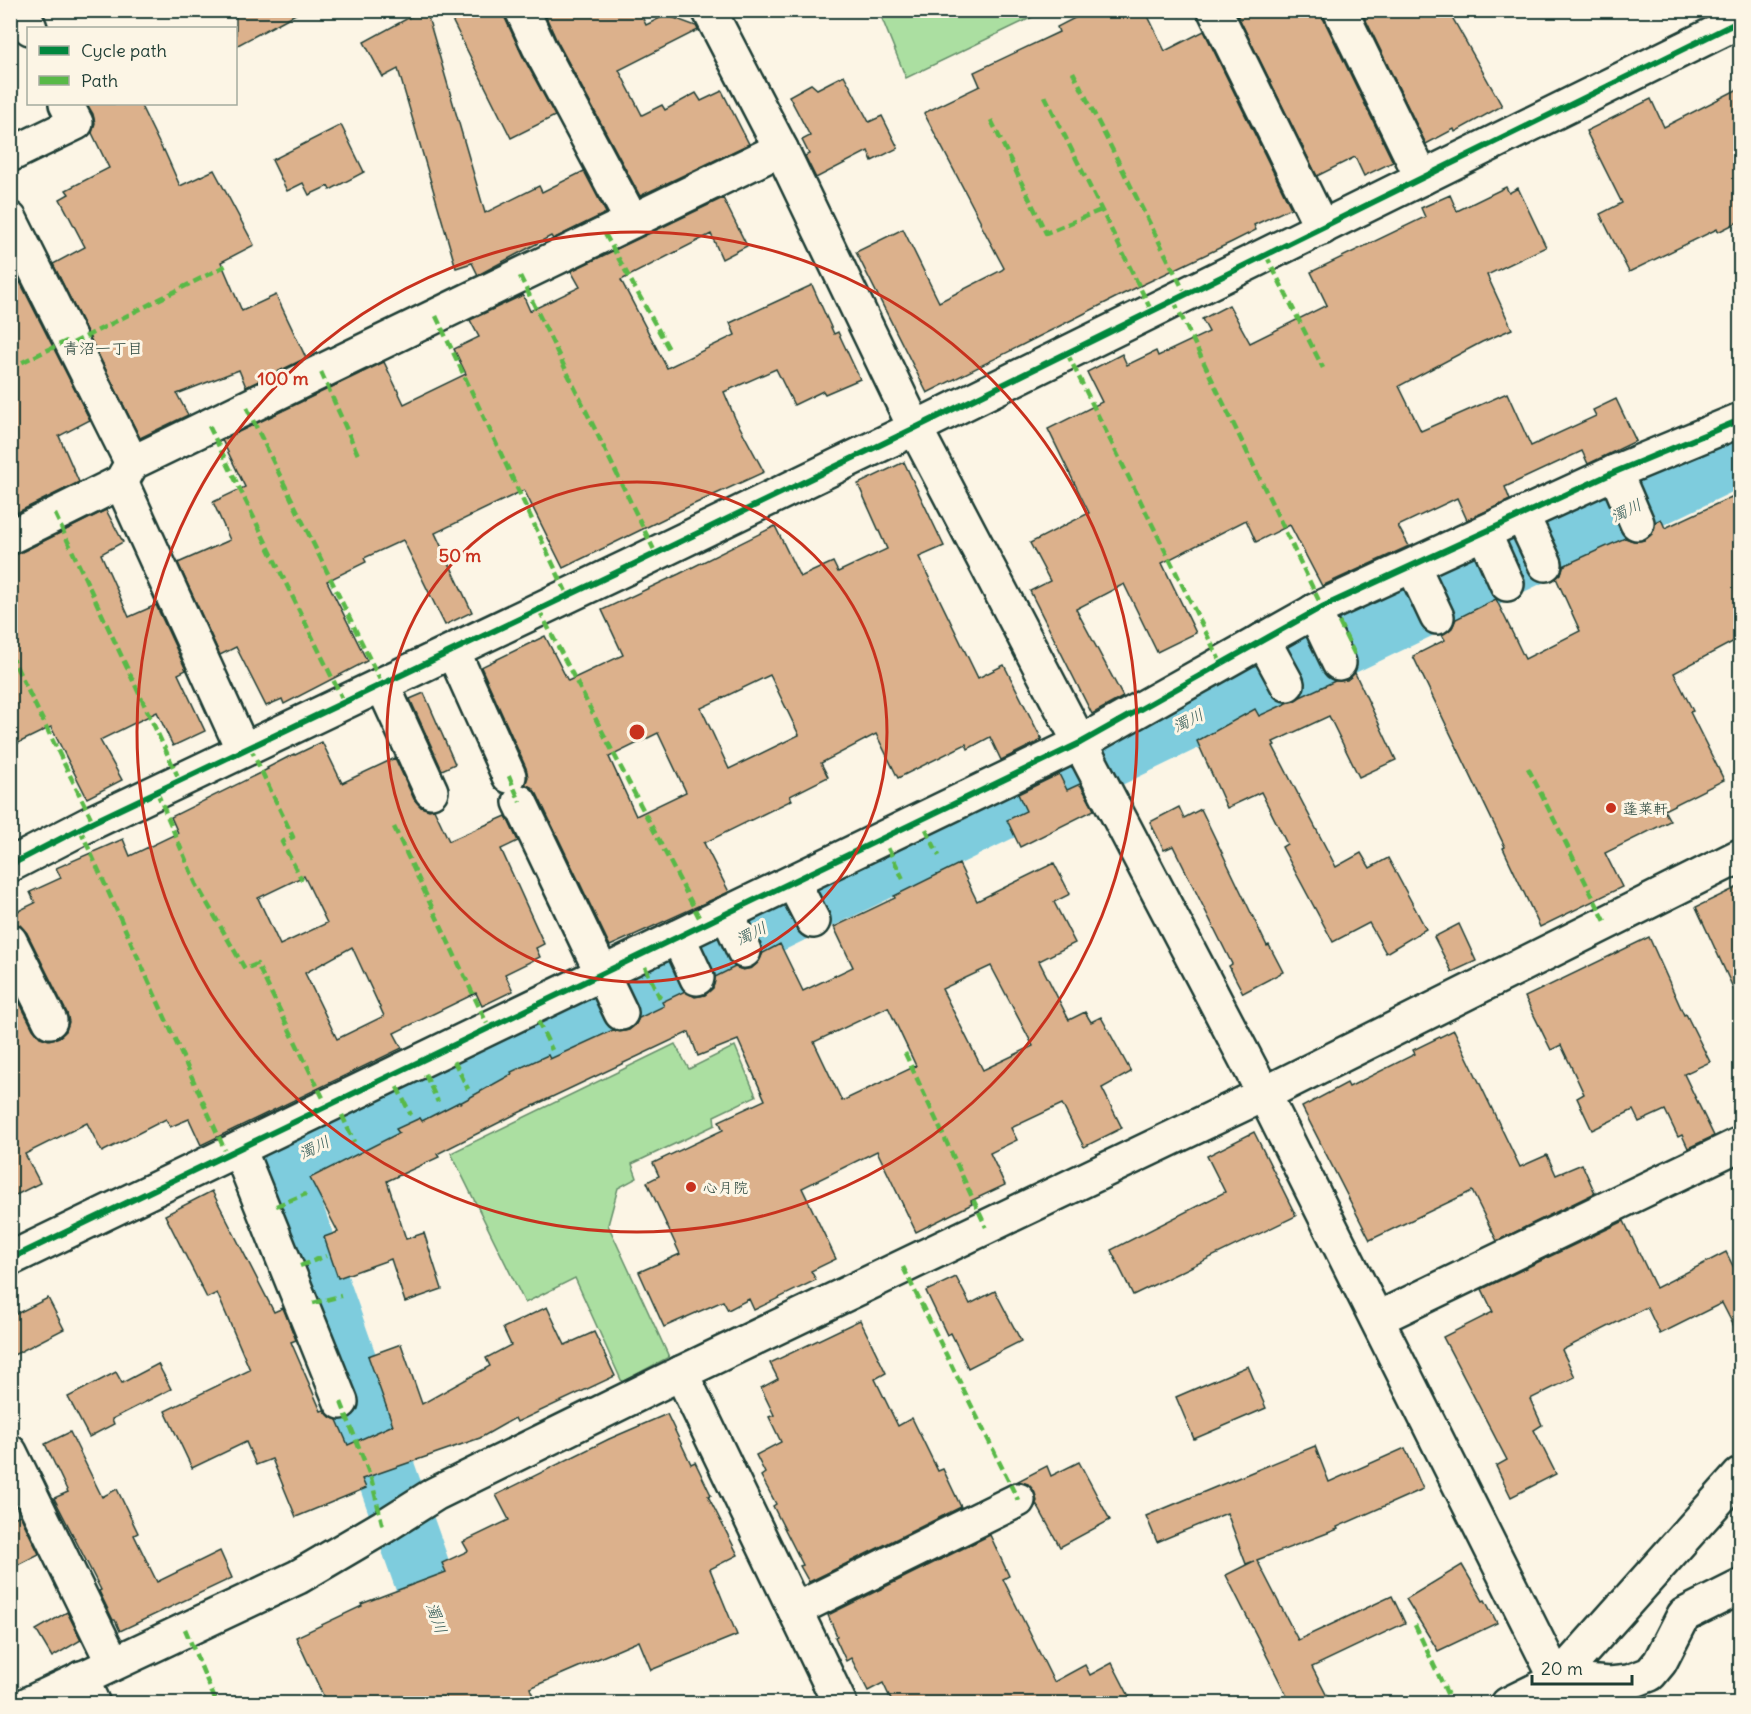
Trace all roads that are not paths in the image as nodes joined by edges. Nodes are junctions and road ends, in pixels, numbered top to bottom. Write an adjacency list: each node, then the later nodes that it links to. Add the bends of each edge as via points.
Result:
1 (22, 10): 7 (street)
2 (522, 10): 13 (street)
3 (709, 10): 9 (street)
4 (1340, 10): 11 (street)
5 (1215, 11): 14 (street)
6 (1740, 21): 11 (street)
7 (30, 27)
8 (67, 105): 10 (street, via 76,123)
9 (781, 149): 13 (street); 16 (street)
10 (10, 154)
11 (1422, 178): 14 (street)
12 (10, 219): 17 (street)
13 (632, 221): 17 (street)
14 (1322, 228): 16 (street)
15 (1738, 426): 18 (street)
16 (915, 428): 29 (street); 33 (street)
17 (127, 472): 21 (street); 34 (street)
18 (1619, 482): 19 (street); 20 (street)
19 (1637, 522)
20 (1526, 523): 22 (street); 23 (street)
21 (10, 537)
22 (1488, 542): 24 (street); 25 (street)
23 (1545, 564)
24 (1417, 575): 26 (street); 27 (street)
25 (1507, 584)
26 (1326, 617): 28 (street); 30 (street)
27 (1437, 617)
28 (1267, 648): 32 (street); 33 (street)
29 (453, 651): 31 (street); 43 (street)
30 (1339, 663)
31 (382, 684): 34 (street); 35 (street)
32 (1287, 684)
33 (1080, 743): 38 (street); 45 (street)
34 (243, 750): 37 (street)
35 (431, 791)
36 (1740, 856): 45 (street)
37 (10, 865)
38 (795, 887): 39 (street); 41 (street, via 735,930)
39 (813, 921)
40 (10, 941): 44 (street)
41 (681, 943): 42 (street); 43 (street, via 643,961)
42 (696, 978)
43 (610, 991): 47 (street, via 535,1014 339,1108)
44 (50, 1021)
45 (1264, 1094): 49 (street); 50 (street)
46 (1740, 1144): 49 (street)
47 (239, 1149): 48 (street); 51 (street, via 270,1208)
48 (10, 1259)
49 (1377, 1319): 59 (street)
50 (681, 1373): 56 (street); 57 (street, via 435,1494 298,1577)
51 (341, 1402)
52 (10, 1452): 57 (street)
53 (1740, 1474): 59 (street)
54 (1018, 1500): 56 (street)
55 (1740, 1587): 59 (street, via 1684,1616 1650,1674 1629,1682)
56 (795, 1610): 61 (street)
57 (113, 1663): 58 (street)
58 (87, 1690): 60 (street)
59 (1563, 1692): 62 (street)
60 (28, 1704)
61 (840, 1704)
62 (1508, 1704)

